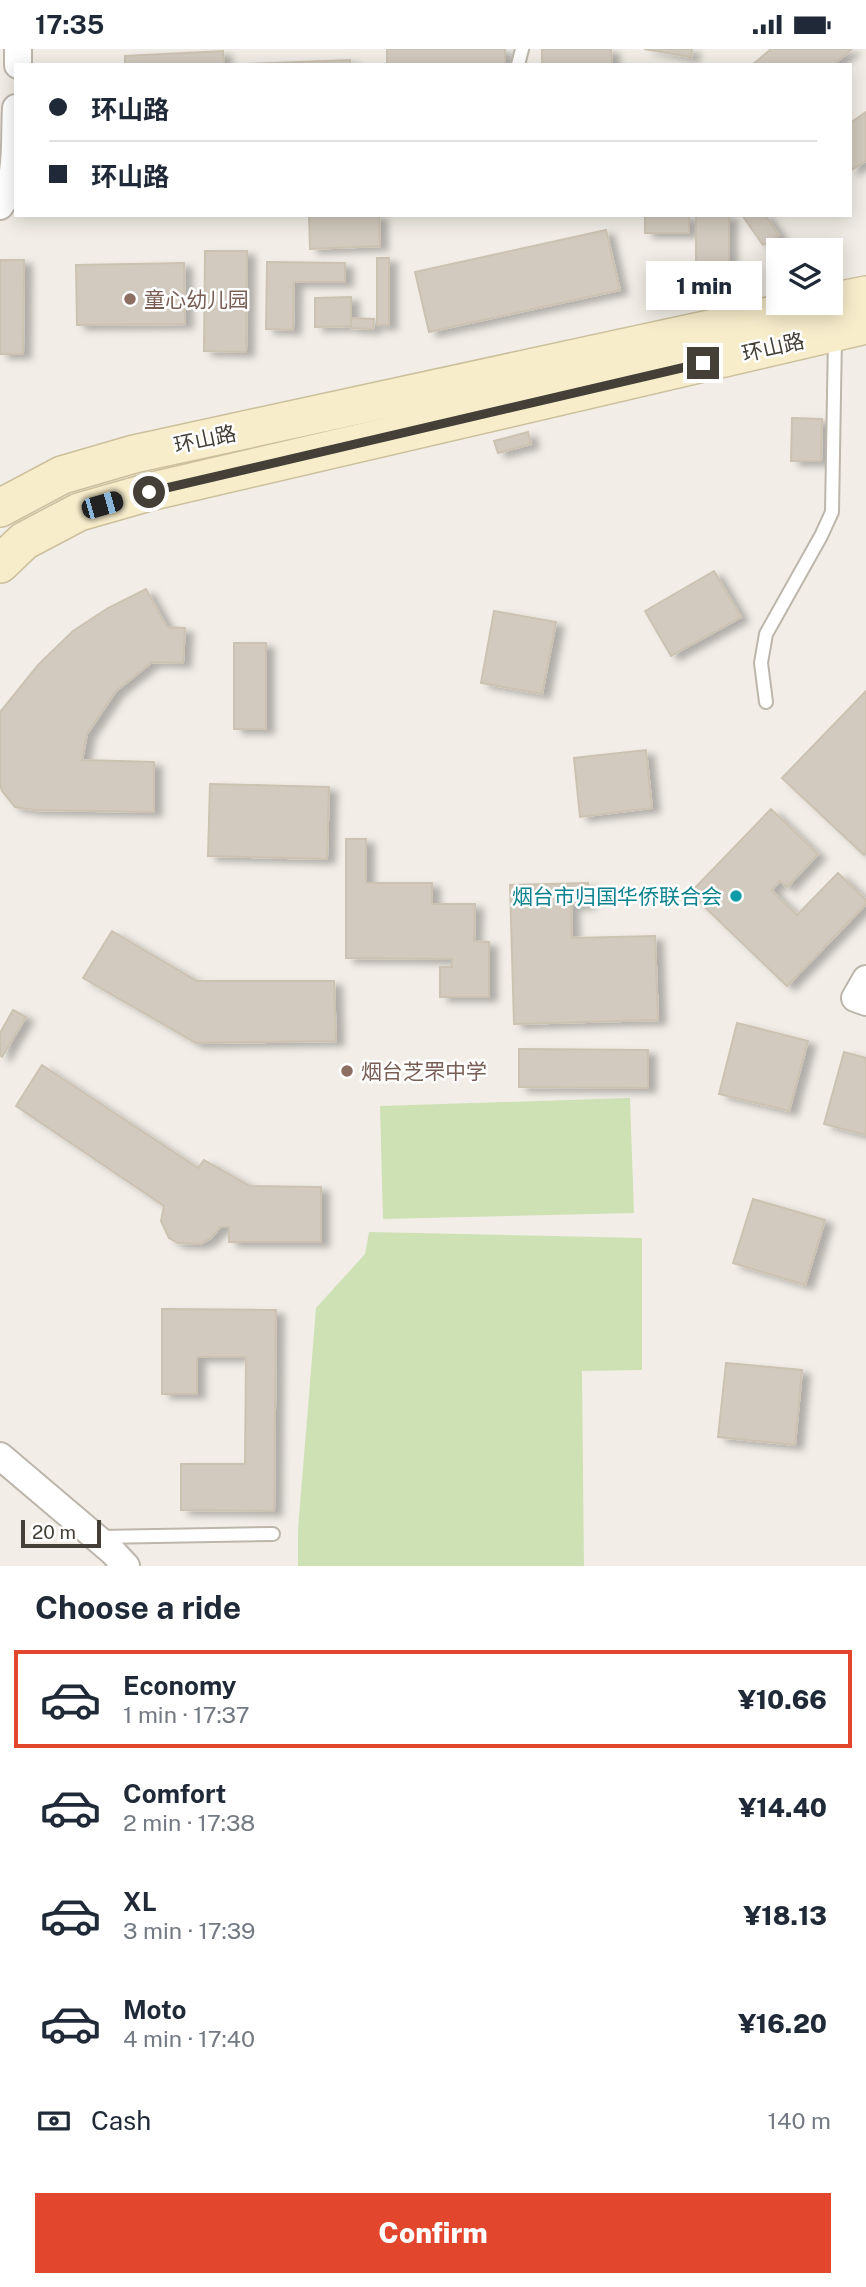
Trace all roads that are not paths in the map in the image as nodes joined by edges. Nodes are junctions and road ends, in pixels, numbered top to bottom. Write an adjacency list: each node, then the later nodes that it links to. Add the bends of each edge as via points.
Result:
1 (14, 146): 2 (street, via 12,183)
2 (0, 206)
3 (866, 295): 4 (main road, 环山路)
4 (840, 316): 5 (main road, 环山路, via 134,454 62,475); 6 (main road, 环山路, via 79,512 24,541); 7 (lane, via 832,512 766,634 761,663)
5 (0, 509)
6 (0, 564)
7 (766, 702)
8 (866, 979): 9 (street, via 855,998)
9 (866, 1002)
10 (0, 1457): 12 (street)
11 (273, 1534): 12 (lane)
12 (96, 1537): 13 (street)
13 (126, 1566)

